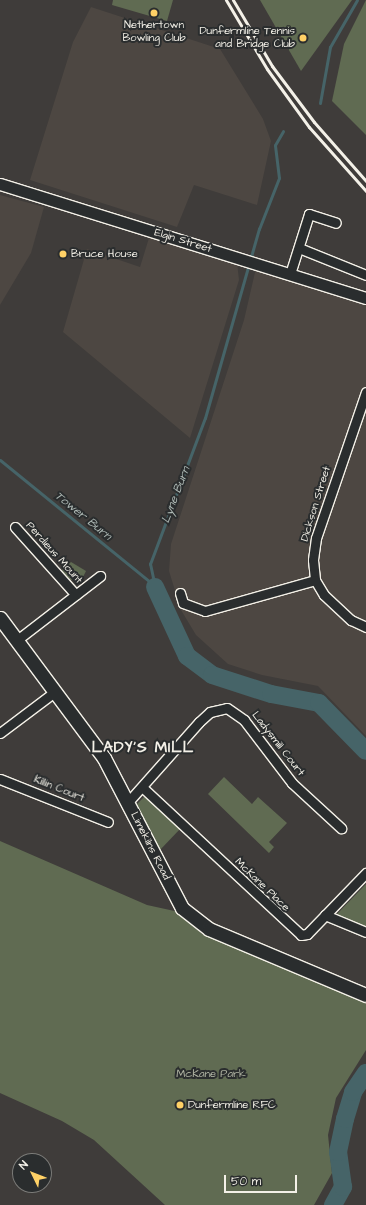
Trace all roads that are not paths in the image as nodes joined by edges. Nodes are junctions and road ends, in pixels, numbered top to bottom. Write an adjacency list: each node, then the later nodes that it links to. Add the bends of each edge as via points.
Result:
1 (0, 184): 4 (street, Elgin Street)
2 (336, 223): 3 (street, via 309,214)
3 (298, 248): 4 (street); 5 (street)
4 (290, 274): 6 (street, Elgin Street)
5 (366, 276)
6 (366, 298)
7 (366, 392): 10 (street, Dickson Street, via 316,538 313,560)
8 (14, 527): 12 (street, Perdieus Mount)
9 (100, 576): 12 (street, Perdieus Mount)
10 (315, 580): 11 (street, via 205,611 183,603); 14 (street, via 338,610)
11 (180, 592)
12 (76, 595): 15 (street, Perdieus Mount)
13 (0, 618): 15 (main road, Limekilns Road)
14 (366, 627)
15 (17, 640): 16 (main road, Limekilns Road)
16 (56, 691): 17 (street); 20 (main road, Limekilns Road, via 104,758)
17 (1, 729)
18 (0, 779): 21 (street, Killin Court)
19 (142, 787): 20 (street, Ladysmill Court); 22 (street, Ladysmill Court, via 199,722 210,712 227,708 244,720 292,783); 24 (street, McKane Place, via 293,932 307,934)
20 (128, 802): 26 (main road, Limekilns Road, via 182,908 209,929)
21 (108, 822)
22 (341, 828)
23 (366, 873): 24 (street, McKane Place)
24 (326, 915): 25 (street)
25 (366, 932)
26 (366, 995)

